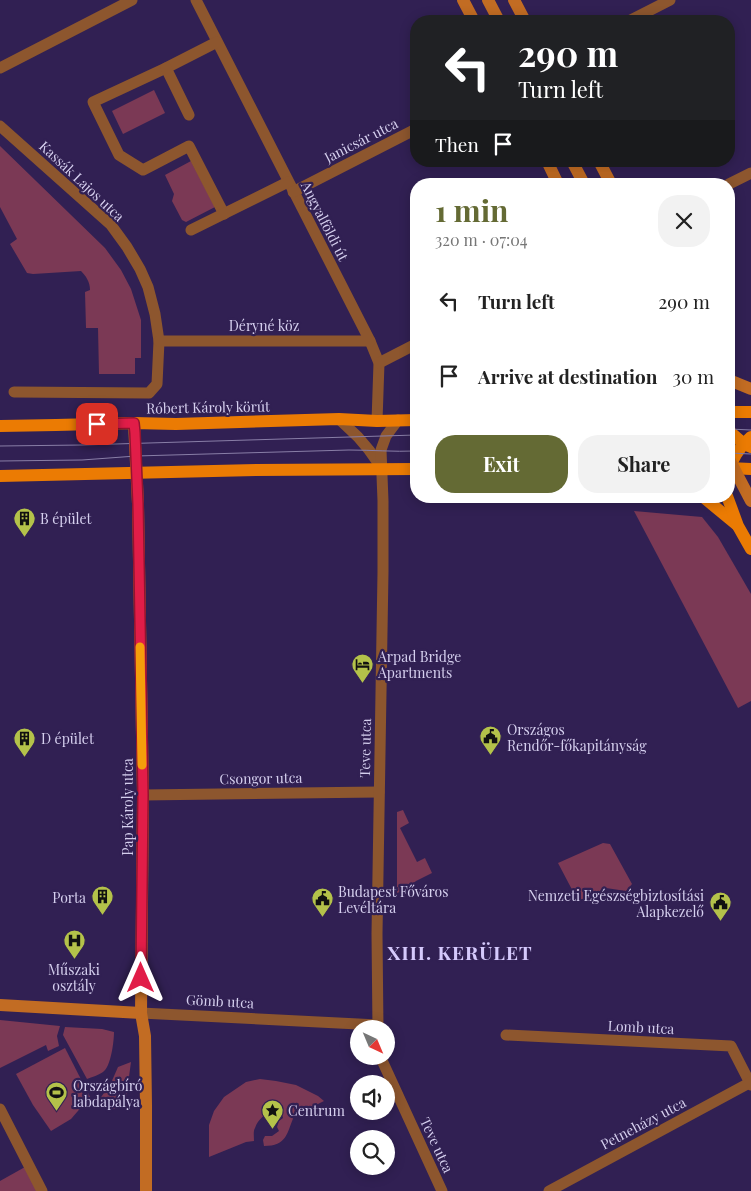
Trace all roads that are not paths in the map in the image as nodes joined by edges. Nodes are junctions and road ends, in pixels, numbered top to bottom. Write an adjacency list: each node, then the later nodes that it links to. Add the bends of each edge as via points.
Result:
1 (132, 0): 7 (street)
2 (196, 0): 12 (street, Angyalföldi út)
3 (463, 0): 8 (street)
4 (488, 0): 9 (street)
5 (514, 0): 10 (street)
6 (670, 0): 11 (street)
7 (109, 5): 13 (street)
8 (471, 15)
9 (496, 15)
10 (522, 15)
11 (641, 15)
12 (217, 42): 14 (street); 20 (street, Angyalföldi út)
13 (0, 68)
14 (166, 68): 15 (street); 21 (street, via 93,102 119,155 143,170 189,146)
15 (189, 115)
16 (0, 126): 23 (street, Kassák Lajos utca, via 111,225 140,269 148,288)
17 (410, 132): 20 (street, Janicsár utca)
18 (751, 173): 19 (street)
19 (735, 181)
20 (290, 187): 21 (street, Janicsár utca); 24 (street, Angyalföldi út)
21 (224, 214): 22 (street, Janicsár utca)
22 (191, 230)
23 (159, 340): 24 (street, Déryné köz); 29 (street, Kassák Lajos utca, via 157,384 149,393)
24 (370, 341): 26 (street, Angyalföldi út)
25 (410, 347): 26 (street)
26 (379, 363): 33 (street, Angyalföldi út)
27 (735, 382): 28 (street)
28 (751, 389)
29 (14, 392)
30 (735, 412): 31 (main road)
31 (751, 412)
32 (338, 420): 33 (main road, Róbert Károly körút); 36 (main road, Róbert Károly körút); 41 (street, via 358,437)
33 (377, 420): 34 (main road, Róbert Károly körút)
34 (398, 420): 35 (main road, Róbert Károly körút); 41 (street, Teve utca, via 386,436 381,450)
35 (410, 420)
36 (134, 423): 37 (main road, Róbert Károly körút); 45 (street, Pap Károly utca)
37 (0, 426)
38 (735, 434): 39 (main road)
39 (749, 443): 40 (main road)
40 (735, 457)
41 (382, 468): 43 (main road); 45 (main road); 55 (street, Teve utca)
42 (735, 468): 44 (main road)
43 (410, 469)
44 (751, 469)
45 (137, 472): 47 (main road); 56 (street, Pap Károly utca)
46 (735, 473): 49 (main road)
47 (0, 476)
48 (735, 477): 50 (street, bridge)
49 (751, 486)
50 (751, 501)
51 (710, 503): 53 (main road)
52 (730, 503): 53 (main road)
53 (738, 526): 54 (main road)
54 (751, 549)
55 (379, 792): 56 (street, Csongor utca); 59 (street, Teve utca)
56 (143, 795): 58 (street, Pap Károly utca)
57 (0, 1005): 58 (street, Gömb utca)
58 (141, 1012): 60 (street, Gömb utca); 66 (street, Pap Károly utca, via 145,1036)
59 (378, 1020)
60 (350, 1025)
61 (506, 1035): 63 (street, Lomb utca, via 731,1046)
62 (384, 1065): 67 (street, Teve utca)
63 (751, 1083): 68 (street, Petneházy utca)
64 (0, 1109): 65 (street)
65 (42, 1191)
66 (146, 1191)
67 (442, 1191)
68 (549, 1191)

